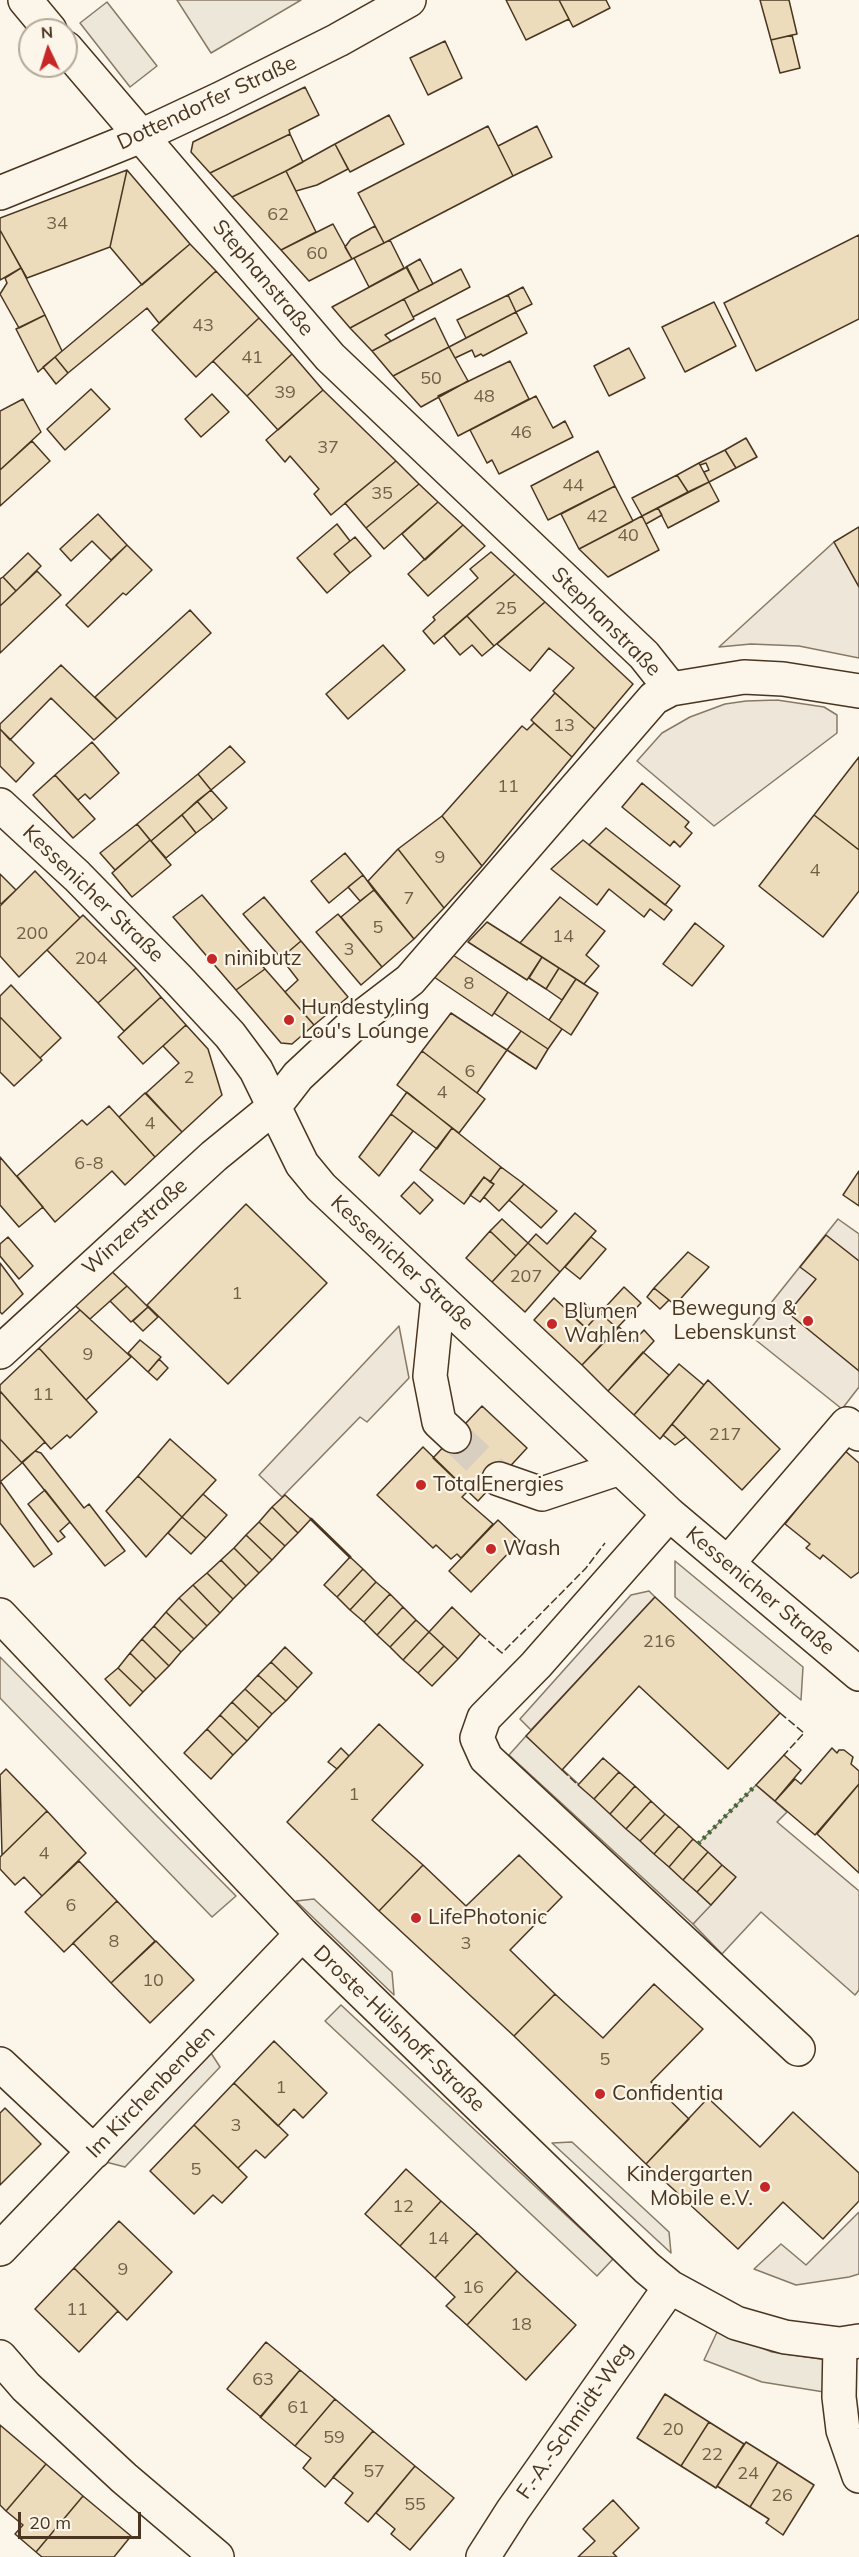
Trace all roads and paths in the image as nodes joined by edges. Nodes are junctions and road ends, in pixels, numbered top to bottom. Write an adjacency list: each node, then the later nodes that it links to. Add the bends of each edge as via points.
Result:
1 (25, 0): 3 (street)
2 (409, 0): 5 (street, Dottendorfer Straße, via 320,49)
3 (41, 18)
4 (78, 62): 5 (street, Stephanstraße)
5 (141, 136): 6 (street, Dottendorfer Straße); 7 (street, Stephanstraße, via 330,357 644,655)
6 (0, 193)
7 (671, 689): 8 (street, via 744,677); 10 (street, Stephanstraße, via 654,698 410,980 341,1035 298,1076)
8 (859, 691)
9 (0, 805): 10 (street, Kessenicher Straße, via 77,876 230,1035 256,1071)
10 (274, 1107): 11 (street, Kessenicher Straße, via 302,1164 321,1187); 12 (street, Winzerstraße, via 214,1156)
11 (438, 1297): 14 (street, via 430,1376 439,1422); 15 (street, Kessenicher Straße)
12 (0, 1352)
13 (859, 1434): 18 (street, via 846,1424)
14 (454, 1436)
15 (620, 1468): 16 (street, via 542,1494); 17 (street, Kessenicher Straße)
16 (499, 1479)
17 (669, 1514): 18 (street, Kessenicher Straße); 22 (street, via 484,1719 477,1738 486,1758)
18 (728, 1563): 20 (street, Kessenicher Straße)
19 (0, 1615): 21 (street, Droste-Hülshoff-Straße)
20 (859, 1674)
21 (302, 1935): 24 (street, Im Kirchenbenden); 26 (street, Droste-Hülshoff-Straße)
22 (798, 2049)
23 (0, 2064): 24 (street)
24 (94, 2152): 25 (street, Im Kirchenbenden)
25 (0, 2249)
26 (670, 2287): 27 (street, Droste-Hülshoff-Straße, via 736,2323 785,2337); 31 (street, F.-A.-Schmidt-Weg)
27 (850, 2342): 29 (street, via 839,2397 843,2430)
28 (0, 2357): 30 (street, via 26,2387 108,2463)
29 (859, 2476)
30 (217, 2557)
31 (483, 2557)

